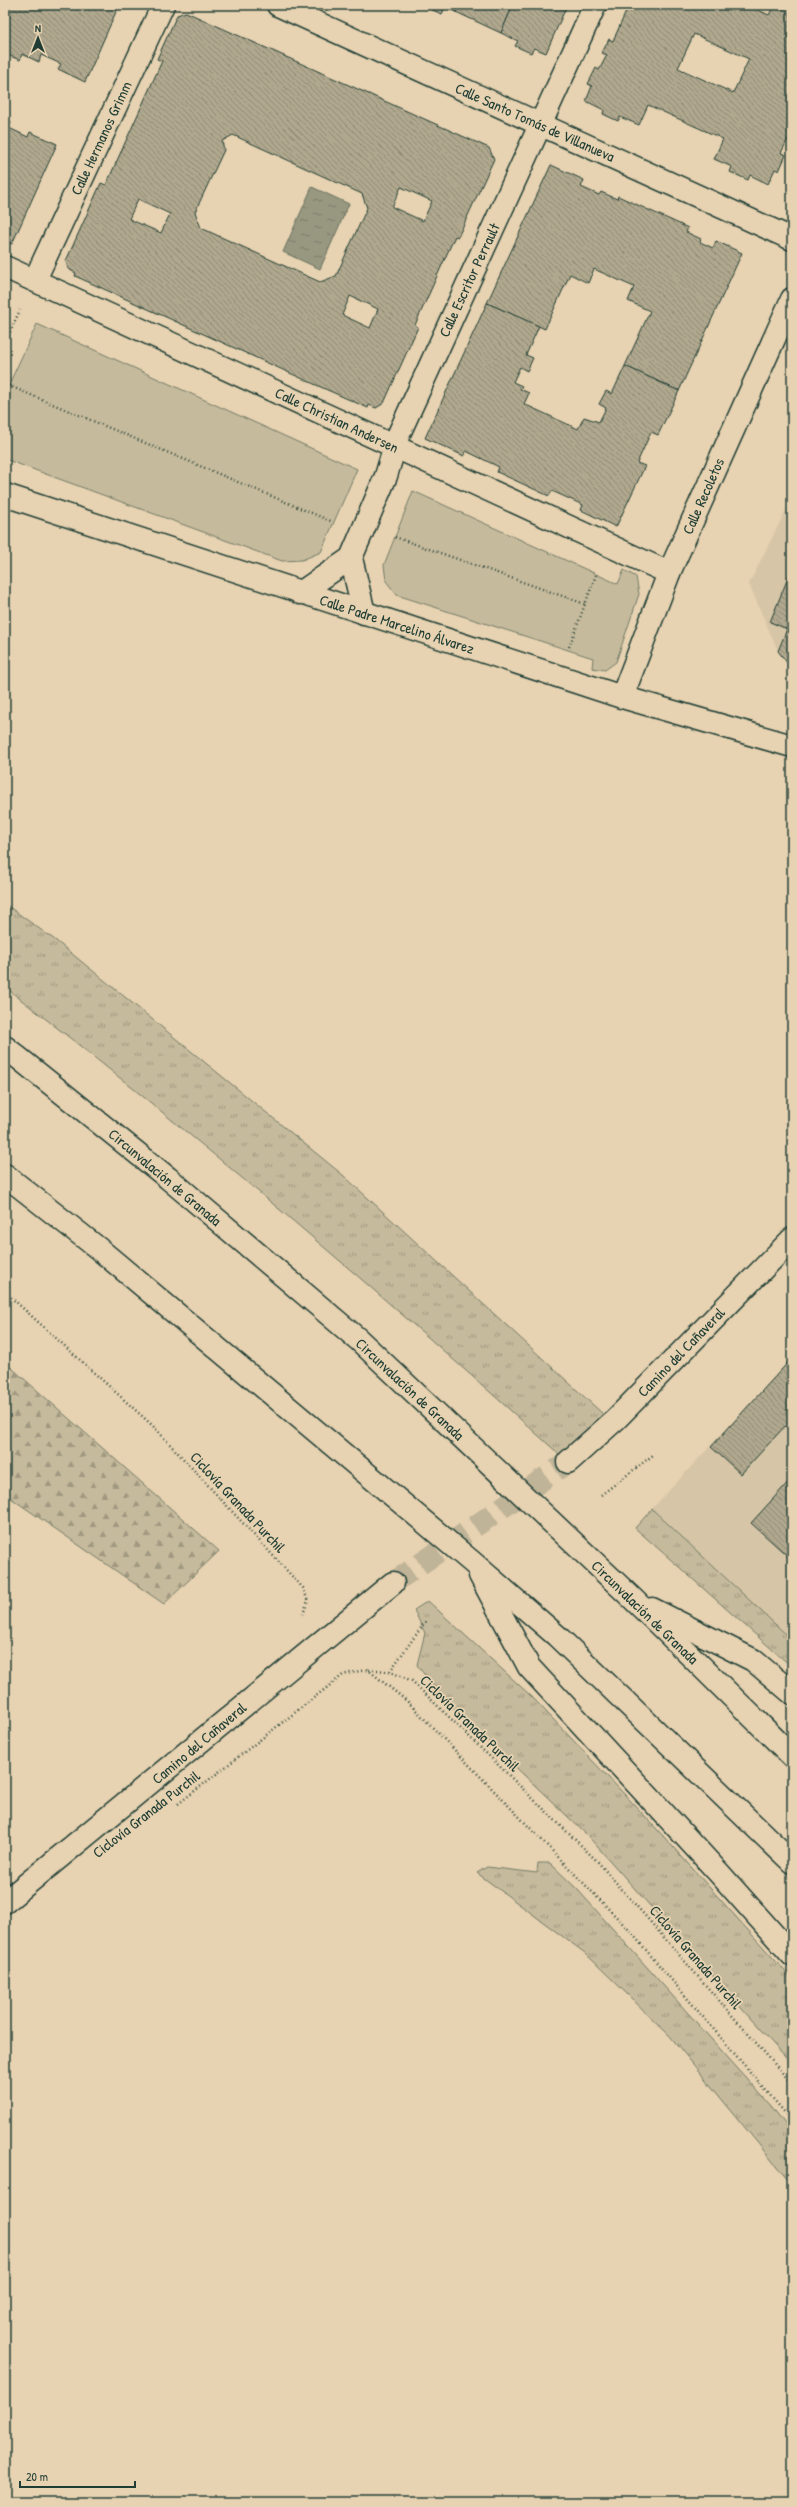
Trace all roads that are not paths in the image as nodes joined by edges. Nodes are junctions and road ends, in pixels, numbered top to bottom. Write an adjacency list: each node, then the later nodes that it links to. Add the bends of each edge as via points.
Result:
1 (163, 5): 7 (main road, Calle Hermanos Grimm)
2 (278, 5): 4 (main road, Calle Santo Tomás de Villanueva)
3 (595, 5): 4 (main road, Calle Escritor Perrault)
4 (540, 124): 5 (main road, Calle Santo Tomás de Villanueva); 9 (main road, Calle Escritor Perrault)
5 (792, 239)
6 (5, 267): 9 (main road, Calle Christian Andersen)
7 (39, 271)
8 (792, 299): 12 (main road, Calle Recoletos)
9 (394, 447): 11 (main road, Calle Escritor Perrault, via 386,476); 12 (main road, Calle Christian Andersen)
10 (5, 495): 13 (main road, Calle Padre Marcelino Álvarez)
11 (351, 558): 13 (main road); 14 (main road)
12 (669, 573): 15 (main road, Calle Recoletos)
13 (300, 593): 14 (main road, Calle Padre Marcelino Álvarez)
14 (364, 613): 15 (main road, Calle Padre Marcelino Álvarez)
15 (622, 697): 16 (main road, Calle Padre Marcelino Álvarez)
16 (792, 746)
17 (5, 1047): 23 (main road, Circunvalación de Granada, via 168,1178 359,1340)
18 (5, 1175): 21 (main road, via 99,1250)
19 (792, 1239): 20 (main road, Camino del Cañaveral, via 616,1419)
20 (568, 1462)
21 (472, 1562): 26 (main road, via 557,1636); 28 (main road, via 529,1667)
22 (393, 1583): 27 (main road, Camino del Cañaveral)
23 (633, 1599): 24 (main road, via 753,1660); 25 (main road, Circunvalación de Granada)
24 (792, 1693)
25 (792, 1756)
26 (792, 1862)
27 (5, 1902)
28 (792, 1955)

